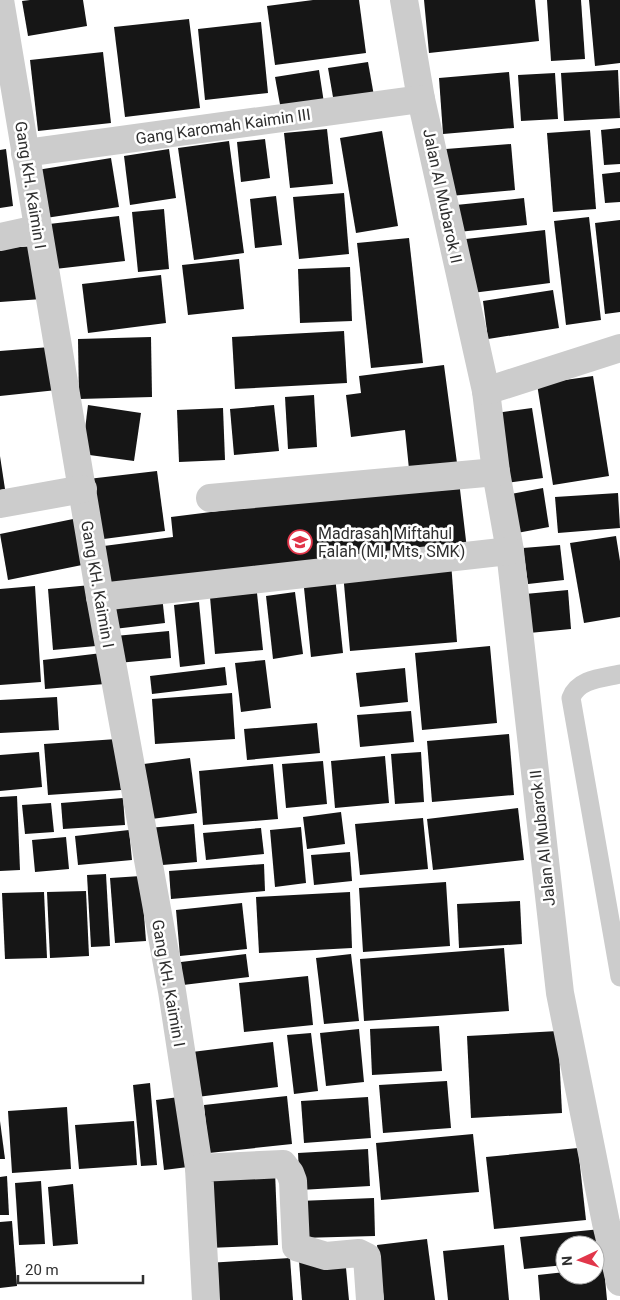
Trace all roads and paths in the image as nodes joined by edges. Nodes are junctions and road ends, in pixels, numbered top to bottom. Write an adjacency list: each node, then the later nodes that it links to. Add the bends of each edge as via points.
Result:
1 (0, 0): 4 (street, Gang KH. Kaimin I)
2 (404, 0): 3 (street, Jalan Al Mubarok II)
3 (422, 99): 4 (street, Gang Karomah Kaimin III); 8 (street, Jalan Al Mubarok II)
4 (25, 153): 5 (street, Gang KH. Kaimin I)
5 (38, 229): 6 (street); 10 (street, Gang KH. Kaimin I)
6 (0, 237)
7 (620, 348): 8 (street)
8 (486, 391): 9 (street, Jalan Al Mubarok II)
9 (496, 472): 11 (street); 13 (street, Jalan Al Mubarok II)
10 (83, 489): 12 (street); 14 (street, Gang KH. Kaimin I)
11 (210, 498)
12 (0, 504)
13 (510, 551): 14 (street); 18 (street, Jalan Al Mubarok II, via 560,993)
14 (100, 598): 17 (street, Gang KH. Kaimin I, via 172,991)
15 (620, 674): 16 (lane, via 582,683 571,698)
16 (620, 977)
17 (199, 1168): 19 (street, Gang KH. Kaimin I); 20 (street, via 283,1164 293,1181 296,1248 326,1256 359,1253 367,1257)
18 (620, 1282)
19 (206, 1300)
20 (370, 1300)

